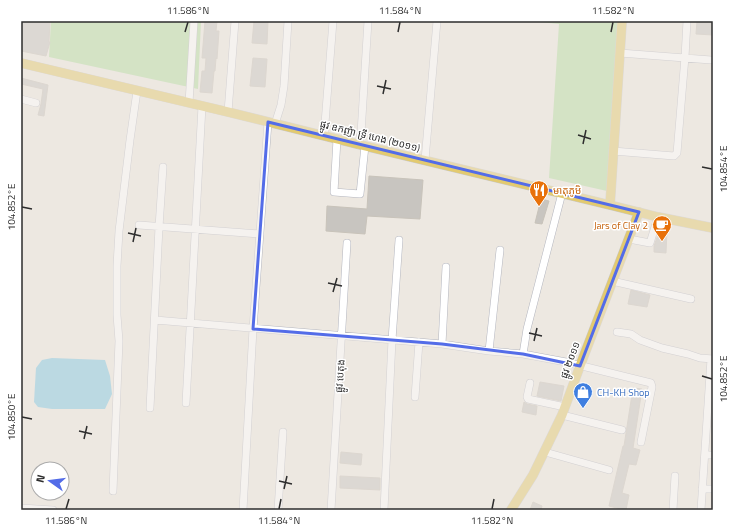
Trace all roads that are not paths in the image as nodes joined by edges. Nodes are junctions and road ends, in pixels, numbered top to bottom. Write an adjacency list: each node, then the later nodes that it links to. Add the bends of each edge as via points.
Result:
1 (194, 21): 16 (street)
2 (235, 21): 18 (street)
3 (288, 21): 19 (street, via 284,86 281,105)
4 (333, 21): 20 (street)
5 (368, 21): 22 (street)
6 (436, 21): 24 (street)
7 (622, 21): 9 (main road)
8 (687, 21): 10 (street)
9 (620, 54): 10 (street); 23 (main road)
10 (685, 57): 11 (street); 23 (street, via 678,153 674,156)
11 (711, 60)
12 (21, 63): 13 (main road, ផ្លូវ ឧកញ៉ា ទ្រី ហេង (២០១១))
13 (137, 91): 16 (main road, ផ្លូវ ឧកញ៉ា ទ្រី ហេង (២០១១)); 70 (street, via 119,231 119,341)
14 (21, 100): 15 (street)
15 (36, 103)
16 (189, 103): 17 (main road, ផ្លូវ ឧកញ៉ា ទ្រី ហេង (២០១១))
17 (202, 106): 18 (main road, ផ្លូវ ឧកញ៉ា ទ្រី ហេង (២០១១)); 33 (street)
18 (228, 112): 19 (main road, ផ្លូវ ឧកញ៉ា ទ្រី ហេង (២០១១))
19 (272, 123): 20 (main road, ផ្លូវ ឧកញ៉ា ទ្រី ហេង (២០១១)); 34 (street)
20 (324, 136): 21 (main road, ផ្លូវ ឧកញ៉ា ទ្រី ហេង (២០១១))
21 (338, 139): 22 (main road, ផ្លូវ ឧកញ៉ា ទ្រី ហេង (២០១១)); 22 (street, via 334,192 360,194)
22 (362, 146): 24 (main road, ផ្លូវ ឧកញ៉ា ទ្រី ហេង (២០១១))
23 (613, 151): 27 (main road)
24 (425, 160): 26 (main road, ផ្លូវ ឧកញ៉ា ទ្រី ហេង (២០១១))
25 (163, 167): 31 (street)
26 (562, 193): 27 (main road, ផ្លូវ ឧកញ៉ា ទ្រី ហេង (២០១១)); 51 (street)
27 (610, 205): 28 (main road, ផ្លូវ ឧកញ៉ា ទ្រី ហេង (២០១១))
28 (639, 212): 29 (main road, ផ្លូវ ឧកញ៉ា ទ្រី ហេង (២០១១)); 35 (main road, ផ្លូវ ២០១១)
29 (658, 217): 32 (main road, ផ្លូវ ឧកញ៉ា ទ្រី ហេង (២០១១)); 35 (street, via 650,243)
30 (139, 225): 31 (street)
31 (159, 227): 33 (street); 42 (street)
32 (713, 228)
33 (196, 230): 34 (street); 43 (street)
34 (260, 234): 44 (street)
35 (629, 239): 40 (main road, ផ្លូវ ២០១១)
36 (399, 240): 47 (street)
37 (347, 243): 46 (street, ផ្លូវ បេតុង)
38 (500, 250): 50 (street)
39 (446, 267): 49 (street)
40 (612, 281): 41 (street); 53 (main road, ផ្លូវ ២០១១)
41 (691, 299)
42 (155, 320): 43 (street); 58 (street)
43 (190, 324): 44 (street); 57 (street)
44 (253, 328): 46 (street); 73 (street)
45 (617, 332): 52 (street, via 631,334 662,348)
46 (342, 336): 47 (street); 75 (street, ផ្លូវ បេតុង)
47 (392, 340): 48 (street); 76 (street)
48 (420, 342): 49 (street); 56 (street)
49 (442, 344): 50 (street)
50 (489, 351): 51 (street)
51 (523, 354): 53 (street)
52 (712, 359): 55 (street)
53 (580, 366): 59 (main road, ផ្លូវ ២០១១); 62 (street, via 652,384)
54 (530, 382): 59 (street, via 528,399)
55 (711, 395): 64 (street)
56 (415, 397)
57 (186, 404)
58 (150, 408)
59 (564, 411): 60 (street); 63 (main road, ផ្លូវ ២០១១)
60 (622, 430)
61 (283, 432): 74 (street)
62 (641, 442)
63 (545, 452): 66 (street); 77 (main road, ផ្លូវ ២០១១)
64 (705, 455): 65 (street); 68 (street)
65 (713, 455)
66 (609, 470)
67 (675, 476): 78 (street)
68 (702, 489): 69 (street); 79 (street)
69 (713, 489)
70 (113, 490)
71 (21, 508): 72 (street)
72 (53, 510)
73 (242, 510)
74 (278, 510)
75 (331, 510)
76 (384, 510)
77 (511, 510)
78 (673, 510)
79 (701, 510)

